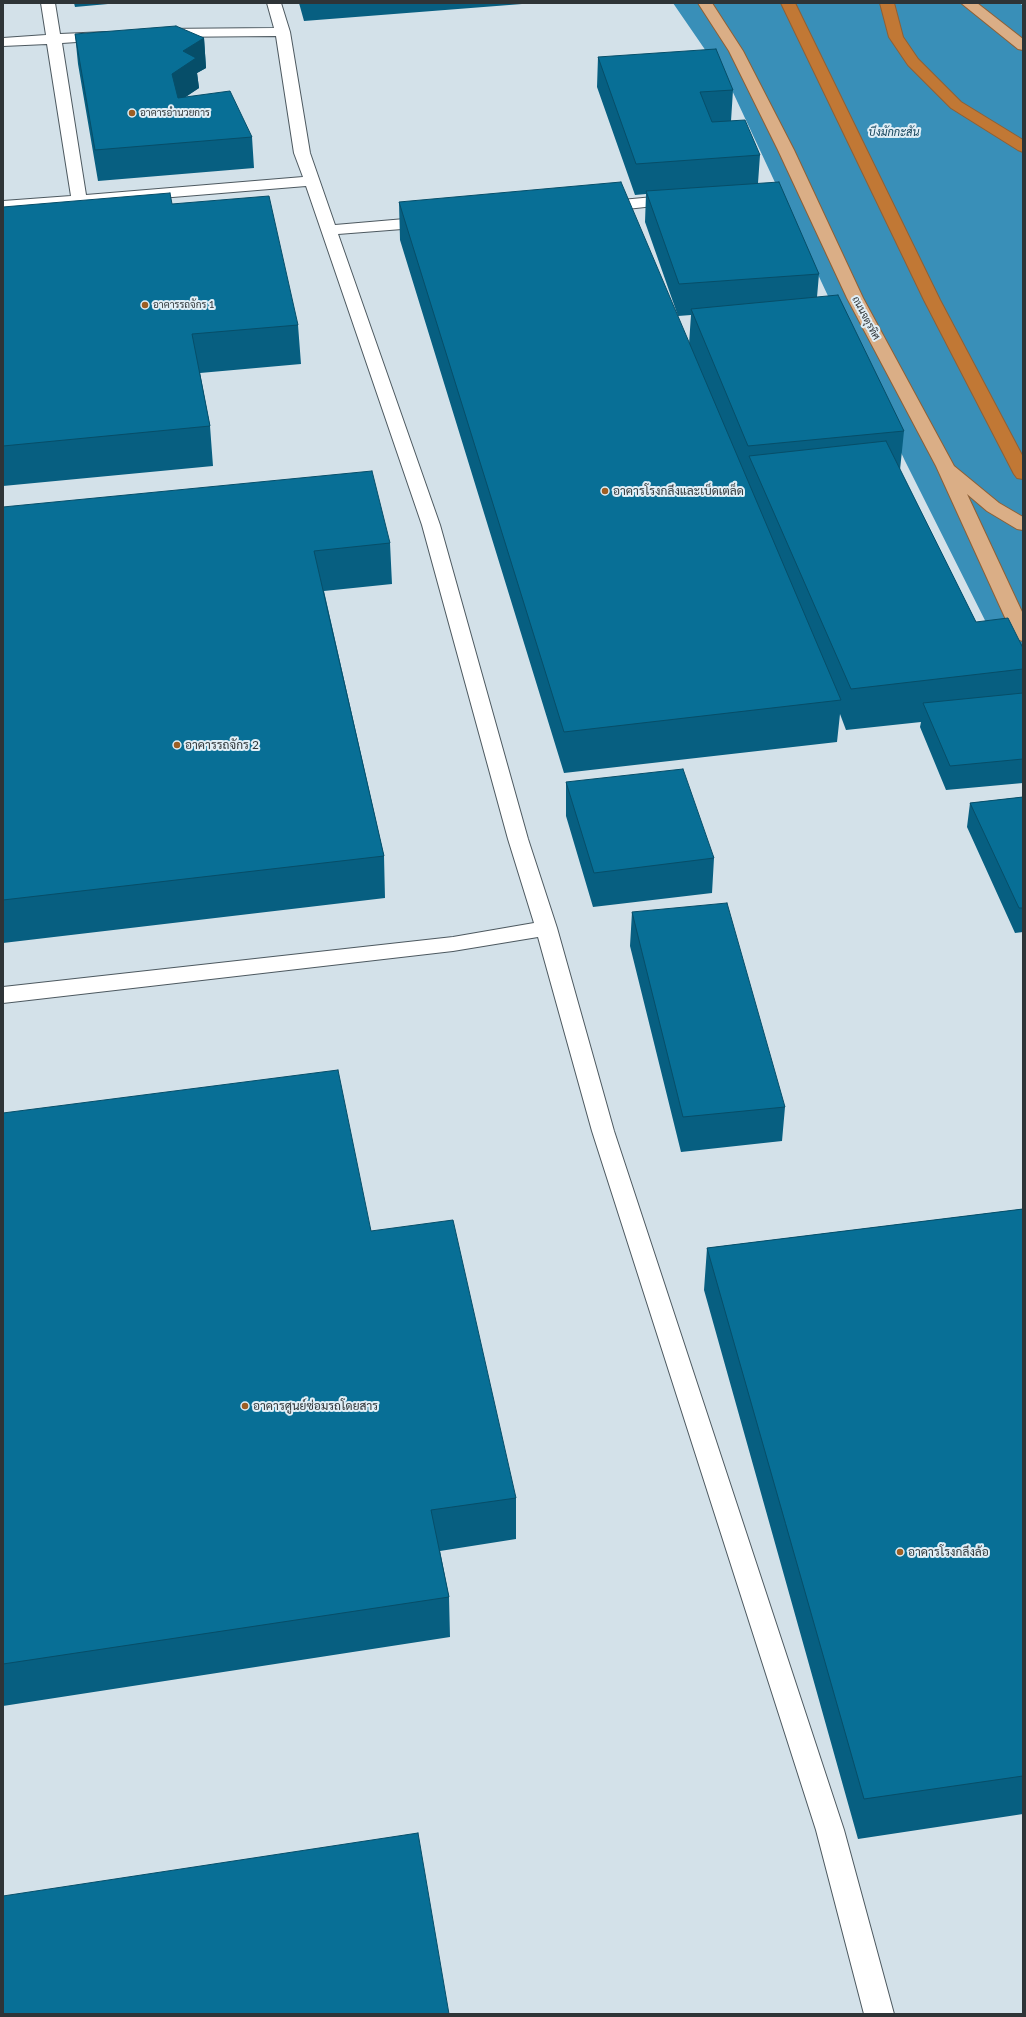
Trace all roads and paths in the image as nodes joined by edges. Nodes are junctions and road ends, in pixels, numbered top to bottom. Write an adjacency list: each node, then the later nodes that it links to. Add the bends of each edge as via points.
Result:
1 (48, 3): 10 (lane)
2 (274, 3): 7 (lane)
3 (705, 3): 23 (main road, ถนนจตุรทิศ, via 736,51 786,150 855,298)
4 (788, 3): 24 (highway, via 932,300)
5 (887, 3): 13 (highway, via 896,37 913,62 956,106)
6 (968, 3): 12 (main road)
7 (283, 32): 8 (lane); 16 (lane, via 302,153)
8 (146, 34)
9 (122, 35): 10 (lane)
10 (52, 38): 11 (lane); 17 (lane)
11 (3, 42)
12 (1023, 46)
13 (998, 132): 14 (highway); 15 (highway)
14 (1023, 140)
15 (1023, 147)
16 (313, 182): 17 (lane); 22 (lane)
17 (79, 199): 19 (lane)
18 (688, 199): 20 (lane)
19 (3, 206)
20 (585, 208)
21 (441, 220): 22 (lane)
22 (330, 230): 27 (lane, via 431,525 518,839)
23 (945, 466): 25 (main road, via 993,507); 26 (main road, ถนนจตุรทิศ)
24 (1023, 474)
25 (1023, 525)
26 (1023, 635)
27 (546, 928): 28 (lane, via 454,944); 29 (lane, via 603,1131 830,1830)
28 (3, 995)
29 (879, 2014)

